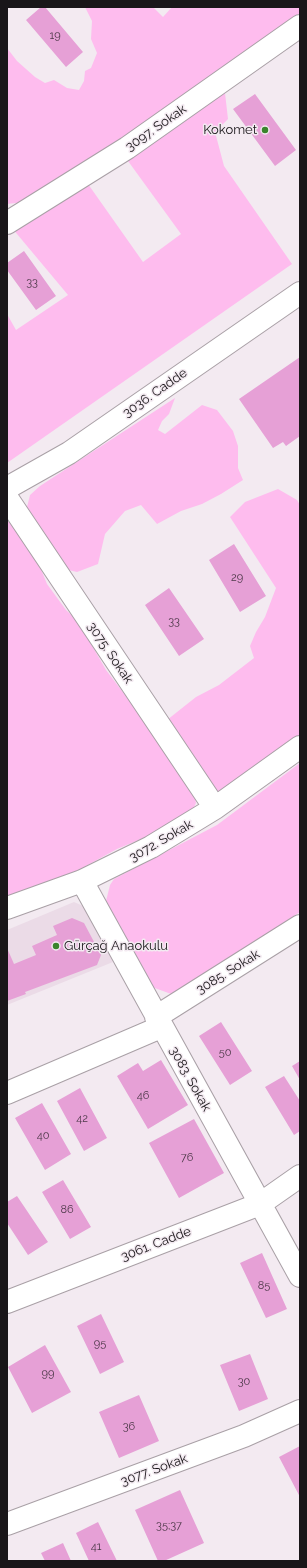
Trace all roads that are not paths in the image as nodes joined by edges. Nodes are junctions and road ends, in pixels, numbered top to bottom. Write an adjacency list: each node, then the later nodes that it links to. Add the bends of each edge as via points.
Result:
1 (300, 26): 2 (street, 3097. Sokak, via 127,148)
2 (7, 223)
3 (298, 297): 4 (street, 3036. Cadde, via 69,453)
4 (7, 488)
5 (7, 498): 7 (street, 3075. Sokak)
6 (300, 747): 7 (street, 3072. Sokak)
7 (215, 808): 8 (street, 3072. Sokak, via 151,847)
8 (82, 881): 9 (street, 3072. Sokak); 11 (street, 3083. Sokak)
9 (7, 908)
10 (300, 926): 11 (street, 3085. Sokak)
11 (158, 1022): 12 (street, 3085. Sokak); 14 (street, 3083. Sokak)
12 (7, 1093)
13 (300, 1176): 14 (street, 3061. Cadde)
14 (260, 1204): 15 (street, 3083. Sokak); 16 (street, 3061. Cadde)
15 (300, 1276)
16 (7, 1302)
17 (300, 1411): 18 (street, 3077. Sokak, via 244,1436)
18 (7, 1524)

